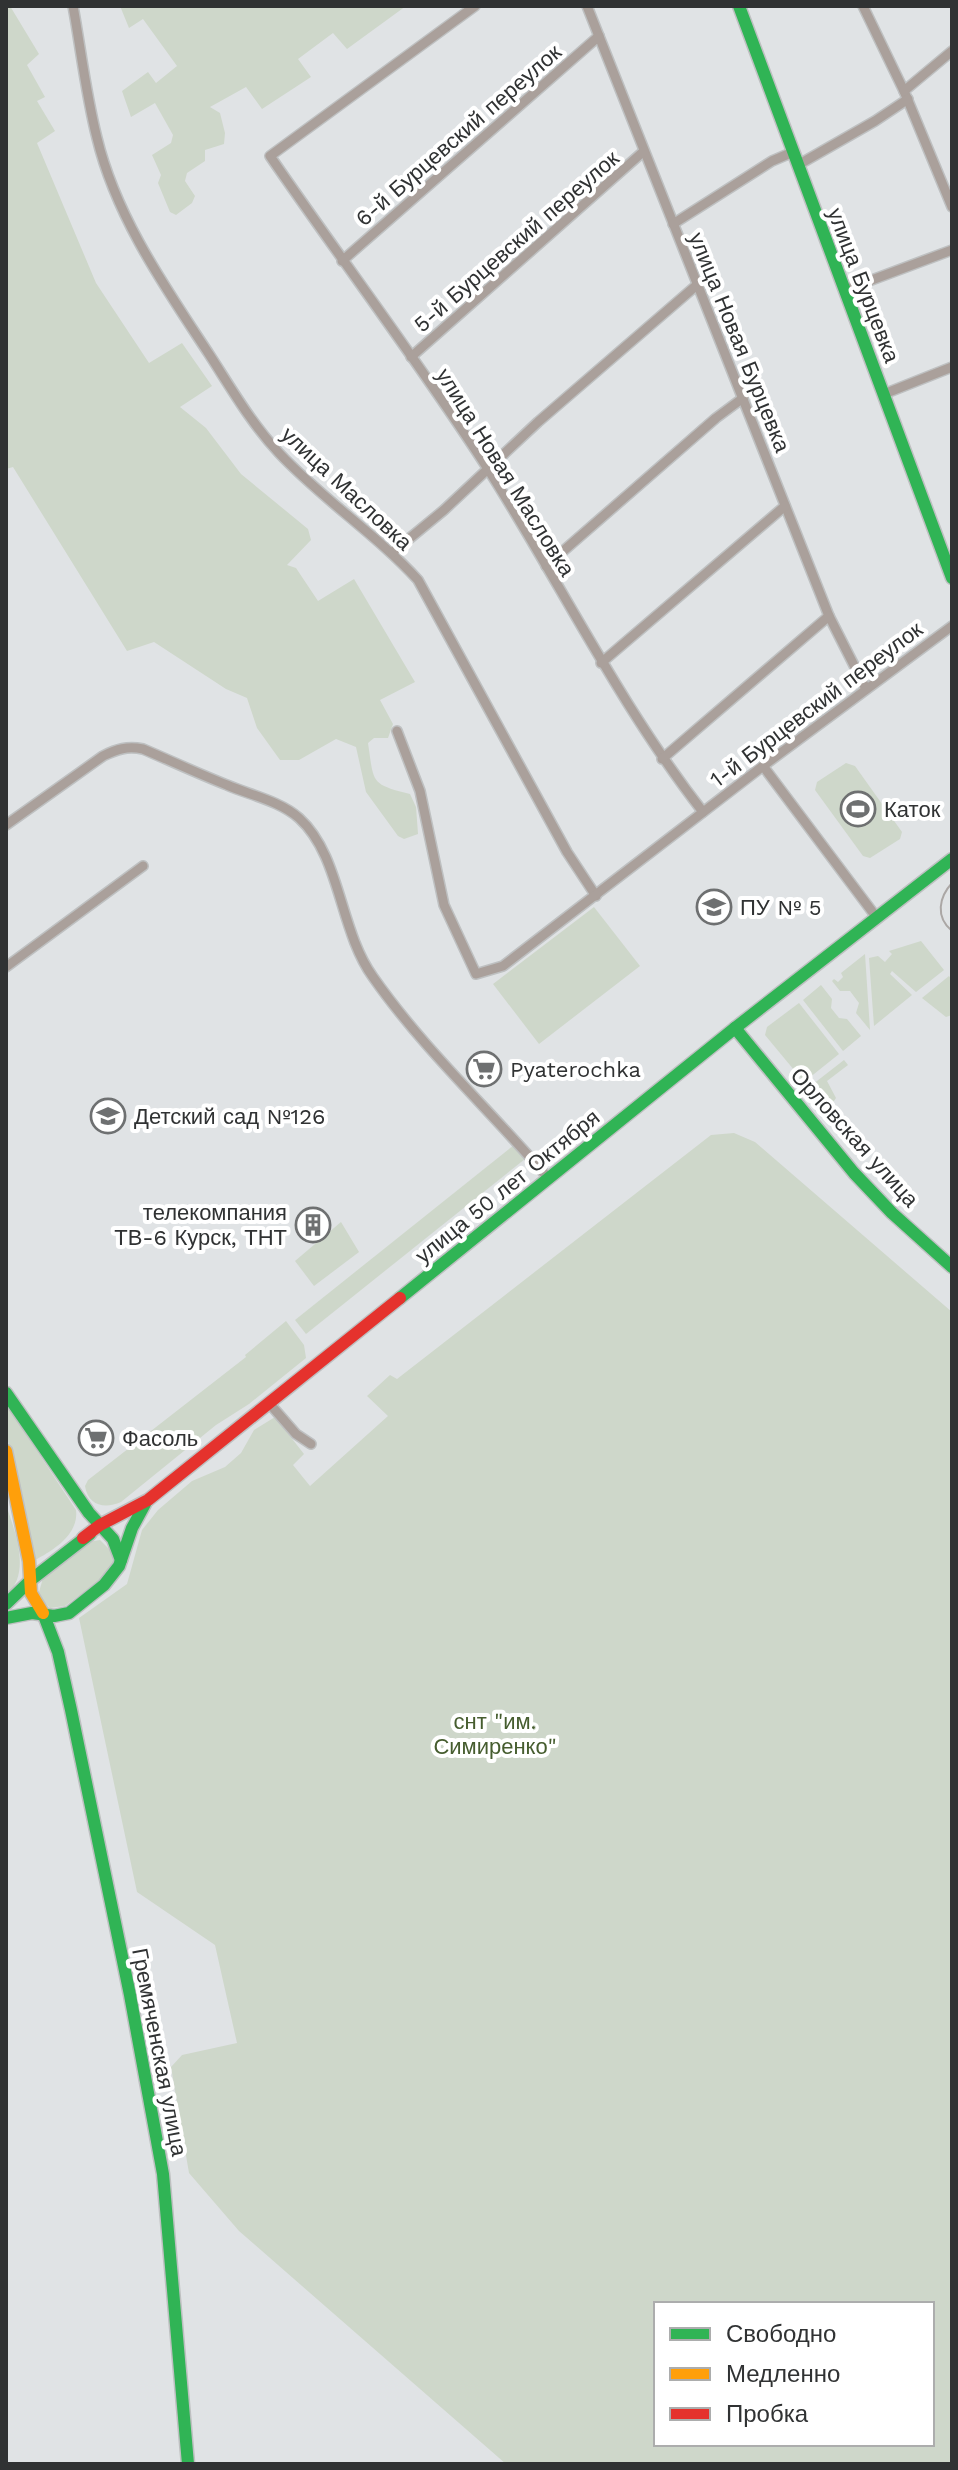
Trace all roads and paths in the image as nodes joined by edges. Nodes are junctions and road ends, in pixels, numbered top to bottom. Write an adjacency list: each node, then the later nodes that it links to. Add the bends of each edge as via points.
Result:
1 (73, 6): 24 (street, улица Масловка, via 97,138 141,246 253,424 325,497)
2 (475, 6): 15 (street, улица Новая Масловка, via 270,156)
3 (587, 6): 6 (street, улица Новая Бурцевка)
4 (739, 6): 10 (main road, улица Бурцевка)
5 (863, 6): 8 (street)
6 (599, 36): 9 (street, улица Новая Бурцевка); 15 (street, 6-й Бурцевский переулок)
7 (952, 51): 8 (street)
8 (906, 95): 11 (street, via 875,121); 12 (street)
9 (644, 151): 13 (street, улица Новая Бурцевка); 18 (street, 5-й Бурцевский переулок)
10 (793, 152): 11 (main road, улица Бурцевка); 13 (street)
11 (798, 165): 17 (main road, улица Бурцевка)
12 (952, 207)
13 (673, 224): 16 (street, улица Новая Бурцевка)
14 (952, 250): 17 (street)
15 (342, 261): 18 (street, улица Новая Масловка)
16 (698, 284): 21 (street, улица Новая Бурцевка); 22 (street)
17 (845, 290): 20 (main road, улица Бурцевка)
18 (411, 357): 22 (street, улица Новая Масловка)
19 (952, 367): 20 (street)
20 (884, 394): 26 (main road, улица Бурцевка)
21 (743, 398): 23 (street, улица Новая Бурцевка); 25 (street)
22 (488, 469): 24 (street); 25 (street, улица Новая Масловка)
23 (785, 506): 27 (street, улица Новая Бурцевка); 29 (street)
24 (393, 552): 38 (street, улица Масловка, via 441,618)
25 (546, 566): 29 (street, улица Новая Масловка)
26 (952, 578)
27 (829, 616): 30 (street, улица Новая Бурцевка); 32 (street)
28 (952, 626): 30 (street, 1-й Бурцевский переулок)
29 (601, 663): 32 (street, улица Новая Масловка)
30 (866, 689): 33 (street, 1-й Бурцевский переулок)
31 (397, 731): 38 (street, 1-й Бурцевский переулок, via 420,791 444,905 476,974 503,966)
32 (662, 759): 34 (street, улица Новая Масловка)
33 (763, 766): 34 (street, 1-й Бурцевский переулок); 39 (street)
34 (703, 812): 38 (street, 1-й Бурцевский переулок)
35 (6, 825): 42 (street, via 103,756 131,747 298,817 326,857 347,928 372,977 430,1050)
36 (952, 859): 39 (main road, улица 50 лет Октября)
37 (143, 866): 40 (street)
38 (596, 896)
39 (877, 918): 41 (main road, улица 50 лет Октября)
40 (6, 967)
41 (735, 1028): 42 (main road, улица 50 лет Октября); 43 (main road, Орловская улица, via 854,1173)
42 (549, 1179): 45 (main road, улица 50 лет Октября)
43 (952, 1267)
44 (6, 1393): 49 (main road)
45 (269, 1403): 46 (street); 48 (main road, улица 50 лет Октября)
46 (311, 1444)
47 (6, 1451): 53 (main road, Гремяченская улица)
48 (148, 1500): 49 (main road, улица 50 лет Октября); 52 (main road)
49 (100, 1525): 50 (main road, улица 50 лет Октября); 51 (main road)
50 (83, 1538): 51 (main road, via 100,1533); 53 (main road, улица 50 лет Октября)
51 (113, 1539): 52 (main road)
52 (122, 1560): 56 (main road, via 112,1578)
53 (32, 1579): 54 (main road); 55 (main road, Гремяченская улица, via 33,1599)
54 (6, 1604)
55 (43, 1613): 56 (main road); 57 (main road); 58 (main road, Гремяченская улица)
56 (69, 1613): 58 (main road, via 59,1631)
57 (6, 1618)
58 (58, 1652): 59 (main road, Гремяченская улица, via 163,2174)
59 (188, 2464)

